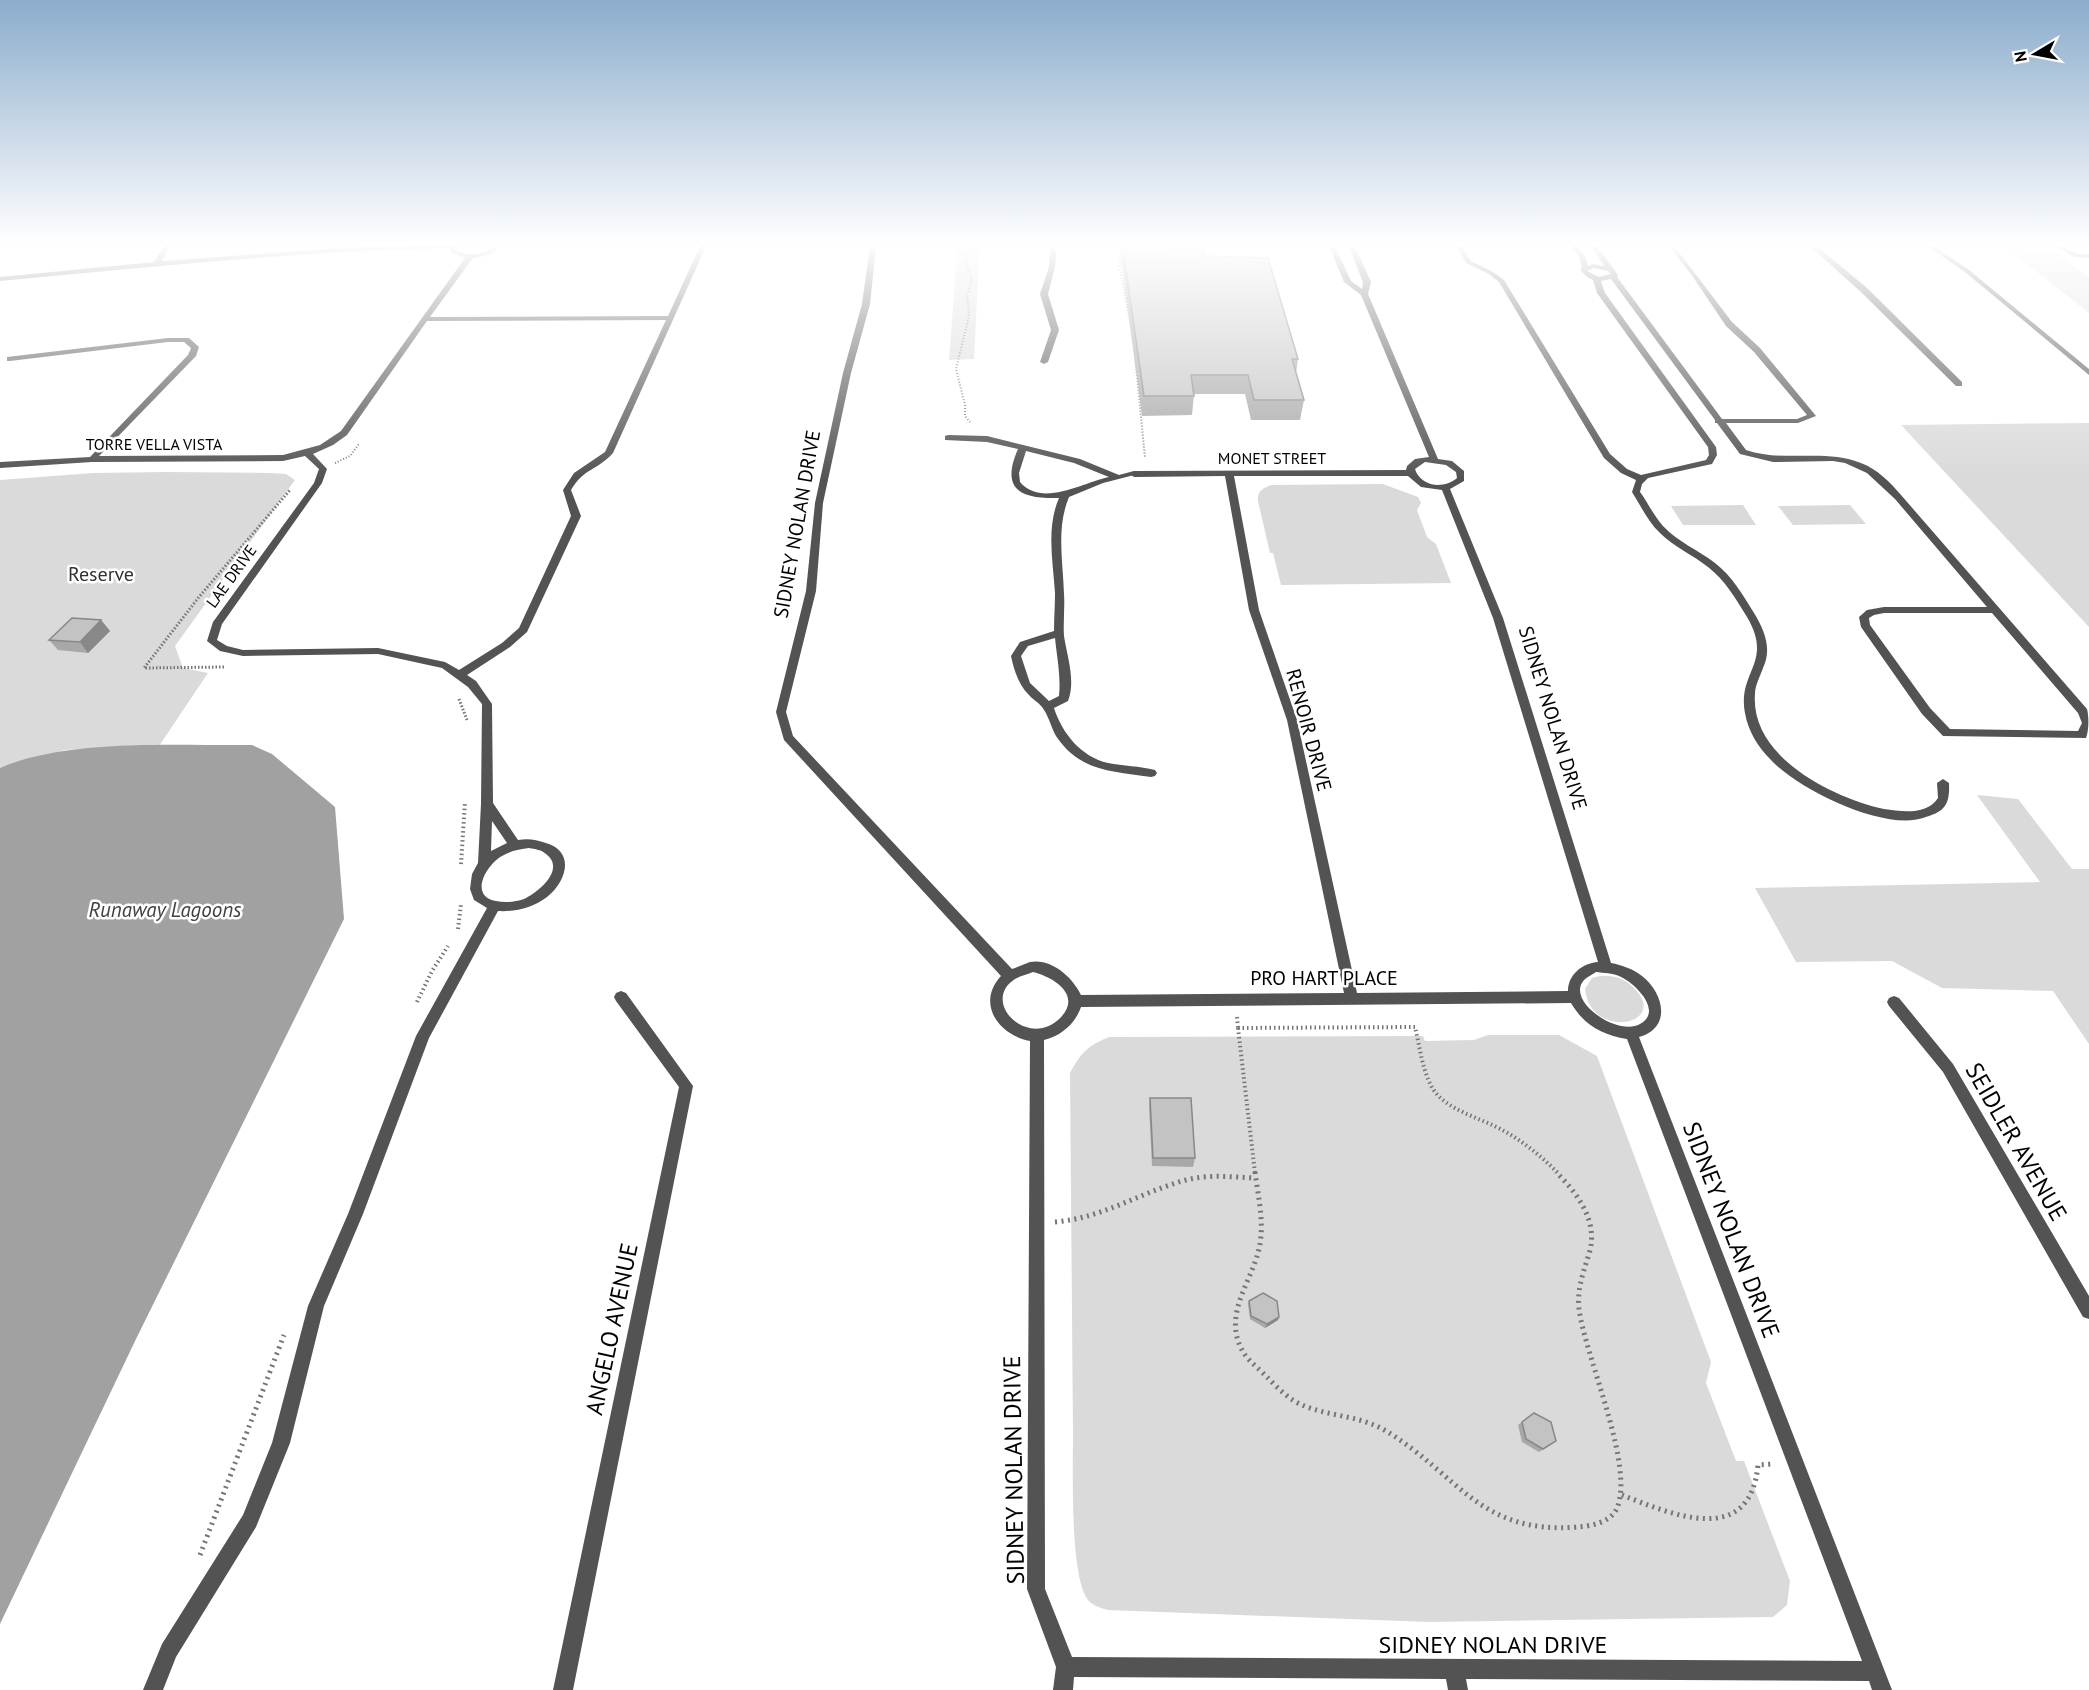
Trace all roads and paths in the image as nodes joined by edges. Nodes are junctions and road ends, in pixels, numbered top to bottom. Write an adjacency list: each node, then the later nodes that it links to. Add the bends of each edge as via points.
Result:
1 (425, 321): 25 (street, via 344,433 329,446)
2 (669, 321): 41 (street, via 609,453 603,460 583,467 567,490 576,516 523,630)
3 (861, 321): 58 (street, SIDNEY NOLAN DRIVE, via 819,503 812,591 781,712 788,737)
4 (968, 321): 22 (path, via 956,369 965,416 976,429)
5 (1052, 321): 17 (street, via 1055,330)
6 (1130, 321): 14 (path)
7 (1375, 321): 27 (street)
8 (1526, 321): 34 (street, via 1607,456)
9 (1621, 321): 34 (street, via 1712,447 1709,462 1656,472)
10 (1646, 321): 20 (street)
11 (1727, 321): 20 (street, via 1757,350 1812,416 1798,421)
12 (1895, 321): 19 (street)
13 (2027, 321): 18 (street)
14 (1132, 331)
15 (1133, 339): 32 (path)
16 (10, 359): 26 (street, via 168,340 186,340 195,346 192,356)
17 (1044, 362)
18 (2089, 373)
19 (1959, 384)
20 (1718, 421): 38 (street, via 1736,445 1754,457 1843,460 1869,470 1958,565)
21 (948, 438): 22 (street)
22 (973, 439): 24 (street)
23 (361, 441): 29 (path, via 344,459)
24 (1023, 447): 33 (street, via 1077,460); 37 (street, MONET STREET, via 1014,463 1017,485 1025,493)
25 (307, 453): 26 (street, TORRE VELLA VISTA, via 283,458); 29 (street)
26 (92, 459): 28 (street, TORRE VELLA VISTA)
27 (1434, 459): 31 (street, via 1418,461); 36 (street, via 1455,466 1462,475 1458,483)
28 (0, 465)
29 (322, 468): 41 (street, LAE DRIVE, via 318,483 217,624 213,641 224,649 243,653 378,651 445,665)
30 (1229, 473): 31 (street, MONET STREET); 32 (street, MONET STREET); 59 (street, RENOIR DRIVE, via 1254,610 1292,720)
31 (1410, 473): 36 (street, via 1423,484)
32 (1147, 474): 33 (street, MONET STREET)
33 (1117, 477): 37 (street, MONET STREET)
34 (1642, 479): 47 (street, via 1636,492 1662,531 1727,578 1761,634 1763,651 1750,687 1749,709 1757,732 1774,756 1800,778 1884,814 1913,818 1935,811 1944,798)
35 (293, 486): 40 (path, via 144,668)
36 (1445, 487): 57 (street, SIDNEY NOLAN DRIVE, via 1498,618)
37 (1065, 495): 39 (street, via 1059,507 1057,532)
38 (1994, 610): 45 (street, via 2083,712 2087,723); 45 (street, via 1884,610 1864,617 1865,626 1926,711 1947,733)
39 (1059, 633): 43 (street, via 1065,658 1064,698); 43 (street, via 1024,644 1016,656 1020,677 1028,690)
40 (234, 667)
41 (459, 675): 49 (street, LAE DRIVE, via 472,684 487,704)
42 (454, 694): 44 (path)
43 (1047, 706): 46 (street, via 1066,743 1093,762)
44 (468, 722)
45 (2085, 740)
46 (1151, 773)
47 (1943, 783)
48 (466, 792): 52 (path)
49 (487, 804): 50 (street); 51 (street, LAE DRIVE)
50 (515, 845): 51 (street); 54 (street, via 536,843 552,849 561,868 549,890 523,905)
51 (484, 863): 54 (street, via 474,884 477,894)
52 (461, 869)
53 (460, 899): 55 (path)
54 (494, 907): 79 (street, via 423,1036 356,1214 316,1306 281,1443 250,1521 169,1651)
55 (457, 933)
56 (452, 941): 65 (path)
57 (1606, 967): 60 (street, via 1584,971 1577,978); 67 (street, via 1632,976 1651,994 1655,1015 1650,1024)
58 (1009, 975): 63 (street, via 1033,967 1057,973 1066,980); 68 (street, via 997,993 998,1013 1013,1029)
59 (1351, 997): 60 (street, PRO HART PLACE); 62 (street, PRO HART PLACE)
60 (1574, 997): 67 (street, via 1585,1014 1603,1027)
61 (621, 998): 80 (street, ANGELO AVENUE, via 686,1086)
62 (1235, 998): 63 (street, PRO HART PLACE); 66 (path)
63 (1074, 1000): 68 (street, via 1067,1020 1048,1033)
64 (1894, 1002): 71 (street, SEIDLER AVENUE, via 1948,1068)
65 (416, 1005)
66 (1238, 1028): 69 (path); 74 (path, via 1415,1027 1438,1095 1535,1151 1574,1195 1587,1213 1593,1239 1580,1282 1580,1318 1619,1463)
67 (1631, 1033): 73 (street, SIDNEY NOLAN DRIVE)
68 (1037, 1035): 70 (street, SIDNEY NOLAN DRIVE)
69 (1256, 1178): 70 (path, via 1205,1176 1095,1217); 74 (path, via 1260,1246 1241,1291 1236,1333 1249,1359 1281,1391 1304,1405 1364,1420 1382,1429 1472,1500 1521,1523 1556,1529 1594,1526 1610,1517)
70 (1037, 1223): 76 (street, SIDNEY NOLAN DRIVE, via 1036,1589)
71 (2089, 1311)
72 (288, 1325): 75 (path)
73 (1795, 1464): 74 (path, via 1758,1465 1752,1496 1733,1515 1718,1518 1681,1515); 78 (street, SIDNEY NOLAN DRIVE)
74 (1622, 1495)
75 (196, 1564)
76 (1066, 1667): 77 (street, SIDNEY NOLAN DRIVE); 81 (street)
77 (1454, 1669): 78 (street, SIDNEY NOLAN DRIVE); 82 (street)
78 (1875, 1671): 83 (street)
79 (153, 1690)
80 (563, 1690)
81 (1063, 1690)
82 (1458, 1690)
83 (1882, 1690)

